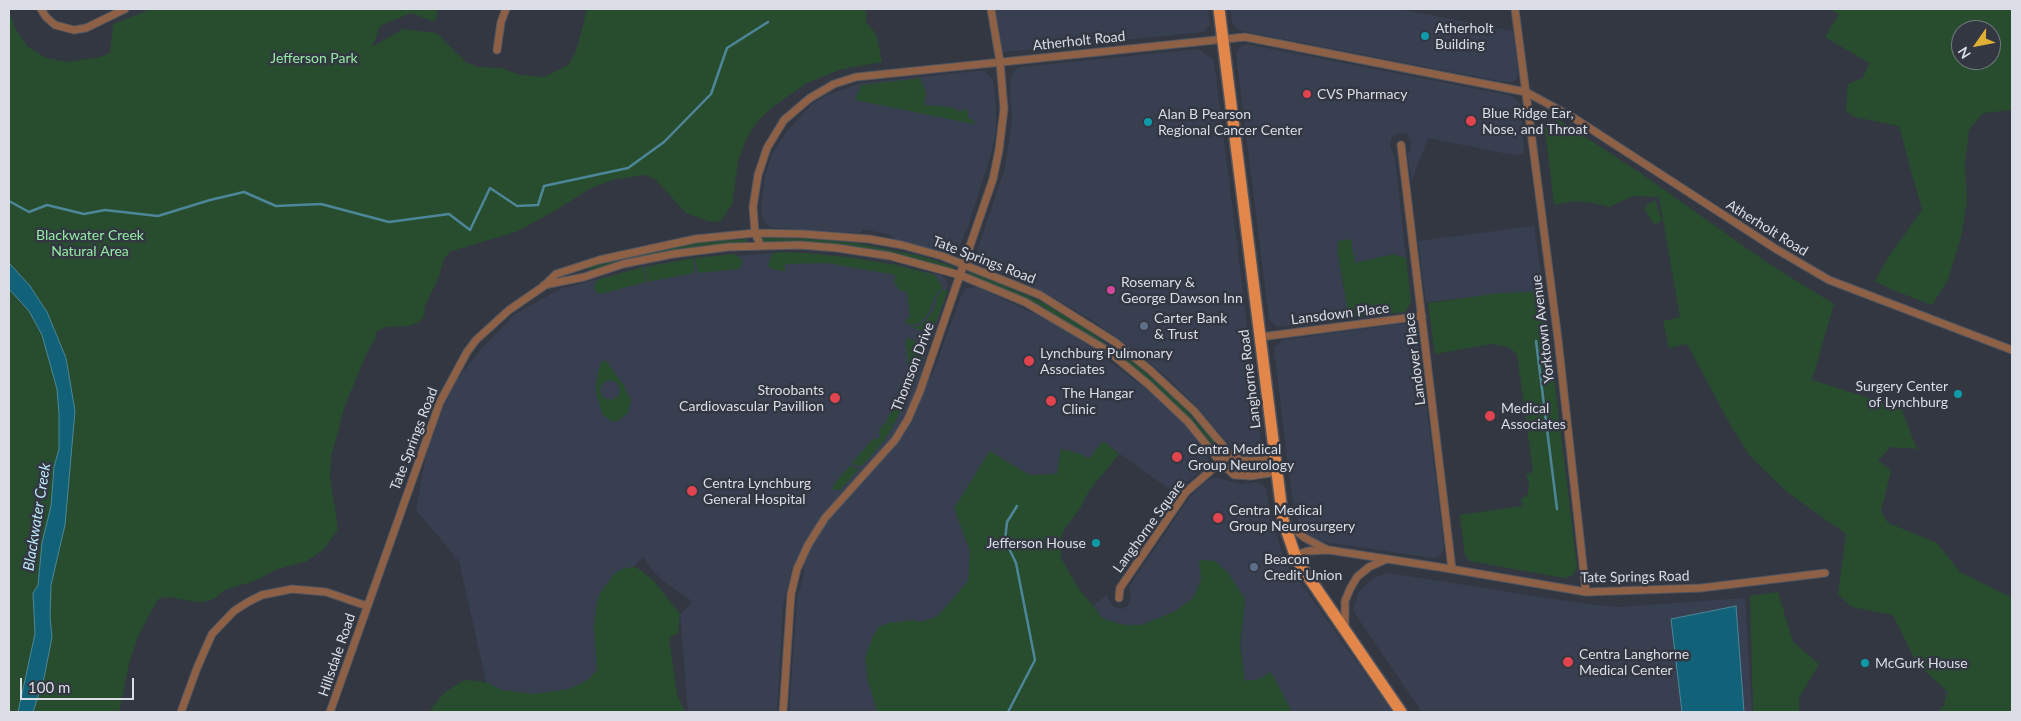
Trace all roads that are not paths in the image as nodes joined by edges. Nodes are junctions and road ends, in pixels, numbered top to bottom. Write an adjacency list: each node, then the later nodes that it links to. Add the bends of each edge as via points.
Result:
1 (42, 9): 2 (street, via 55,25 74,30 86,28)
2 (125, 9)
3 (506, 9): 8 (street)
4 (991, 9): 9 (street, Thomson Drive)
5 (1219, 9): 7 (main road, Langhorne Road)
6 (1515, 9): 10 (street, Yorktown Avenue)
7 (1223, 38): 9 (street, Atherholt Road); 10 (street, Atherholt Road, via 1245,37); 19 (main road, Langhorne Road)
8 (497, 50)
9 (1000, 62): 12 (street, Atherholt Road, via 856,77 834,84 810,98 784,120 767,148 758,175 753,207); 15 (street, Thomson Drive, via 1004,109 999,150 987,198)
10 (1526, 92): 20 (street, Atherholt Road, via 1574,118 1829,280); 31 (street, Yorktown Avenue)
11 (1401, 145): 18 (street, Landover Place)
12 (755, 232): 13 (street, Atherholt Road); 14 (street, Atherholt Road); 15 (street, Tate Springs Road, via 869,240 902,245); 17 (street, Tate Springs Road, via 695,239 619,254 556,274)
13 (749, 246): 14 (street, Tate Springs Road); 17 (street, Tate Springs Road, via 665,255)
14 (760, 246): 16 (street, Tate Springs Road, via 837,248 890,256)
15 (964, 263): 16 (street, Thomson Drive); 21 (street, Tate Springs Road, via 1040,295 1115,342 1194,410)
16 (960, 275): 23 (street, Tate Springs Road, via 1025,302 1108,351 1188,422); 37 (street, Thomson Drive, via 908,419 895,440 825,518 797,569 791,594)
17 (544, 286): 33 (street, Tate Springs Road, via 508,310 476,340 453,376 440,402)
18 (1422, 316): 19 (street, Lansdown Place); 29 (street, Landover Place)
19 (1260, 337): 22 (main road, Langhorne Road)
20 (2012, 350)
21 (1230, 454): 22 (street, via 1240,460); 23 (street, Langhorne Square)
22 (1274, 459): 24 (main road, Langhorne Road)
23 (1221, 463): 24 (street, Tate Springs Road, via 1234,475); 32 (street, Langhorne Square, via 1186,492 1120,588)
24 (1276, 472): 25 (main road, Langhorne Road)
25 (1283, 520): 26 (street, Tate Springs Road, via 1305,538); 27 (main road, Langhorne Road)
26 (1329, 550): 27 (street, Tate Springs Road); 28 (street, Tate Springs Road)
27 (1295, 555): 34 (main road, Langhorne Road)
28 (1387, 559): 29 (street, Tate Springs Road); 34 (street, via 1357,577 1344,607)
29 (1452, 569): 31 (street, Tate Springs Road)
30 (1826, 573): 31 (street, Tate Springs Road, via 1701,588)
31 (1586, 592)
32 (1119, 598)
33 (367, 606): 35 (street, via 326,592 292,589 262,594 234,611 212,634); 36 (street, Hillsdale Road)
34 (1345, 630): 38 (main road, Langhorne Road)
35 (181, 712)
36 (330, 712)
37 (783, 712)
38 (1401, 712)

